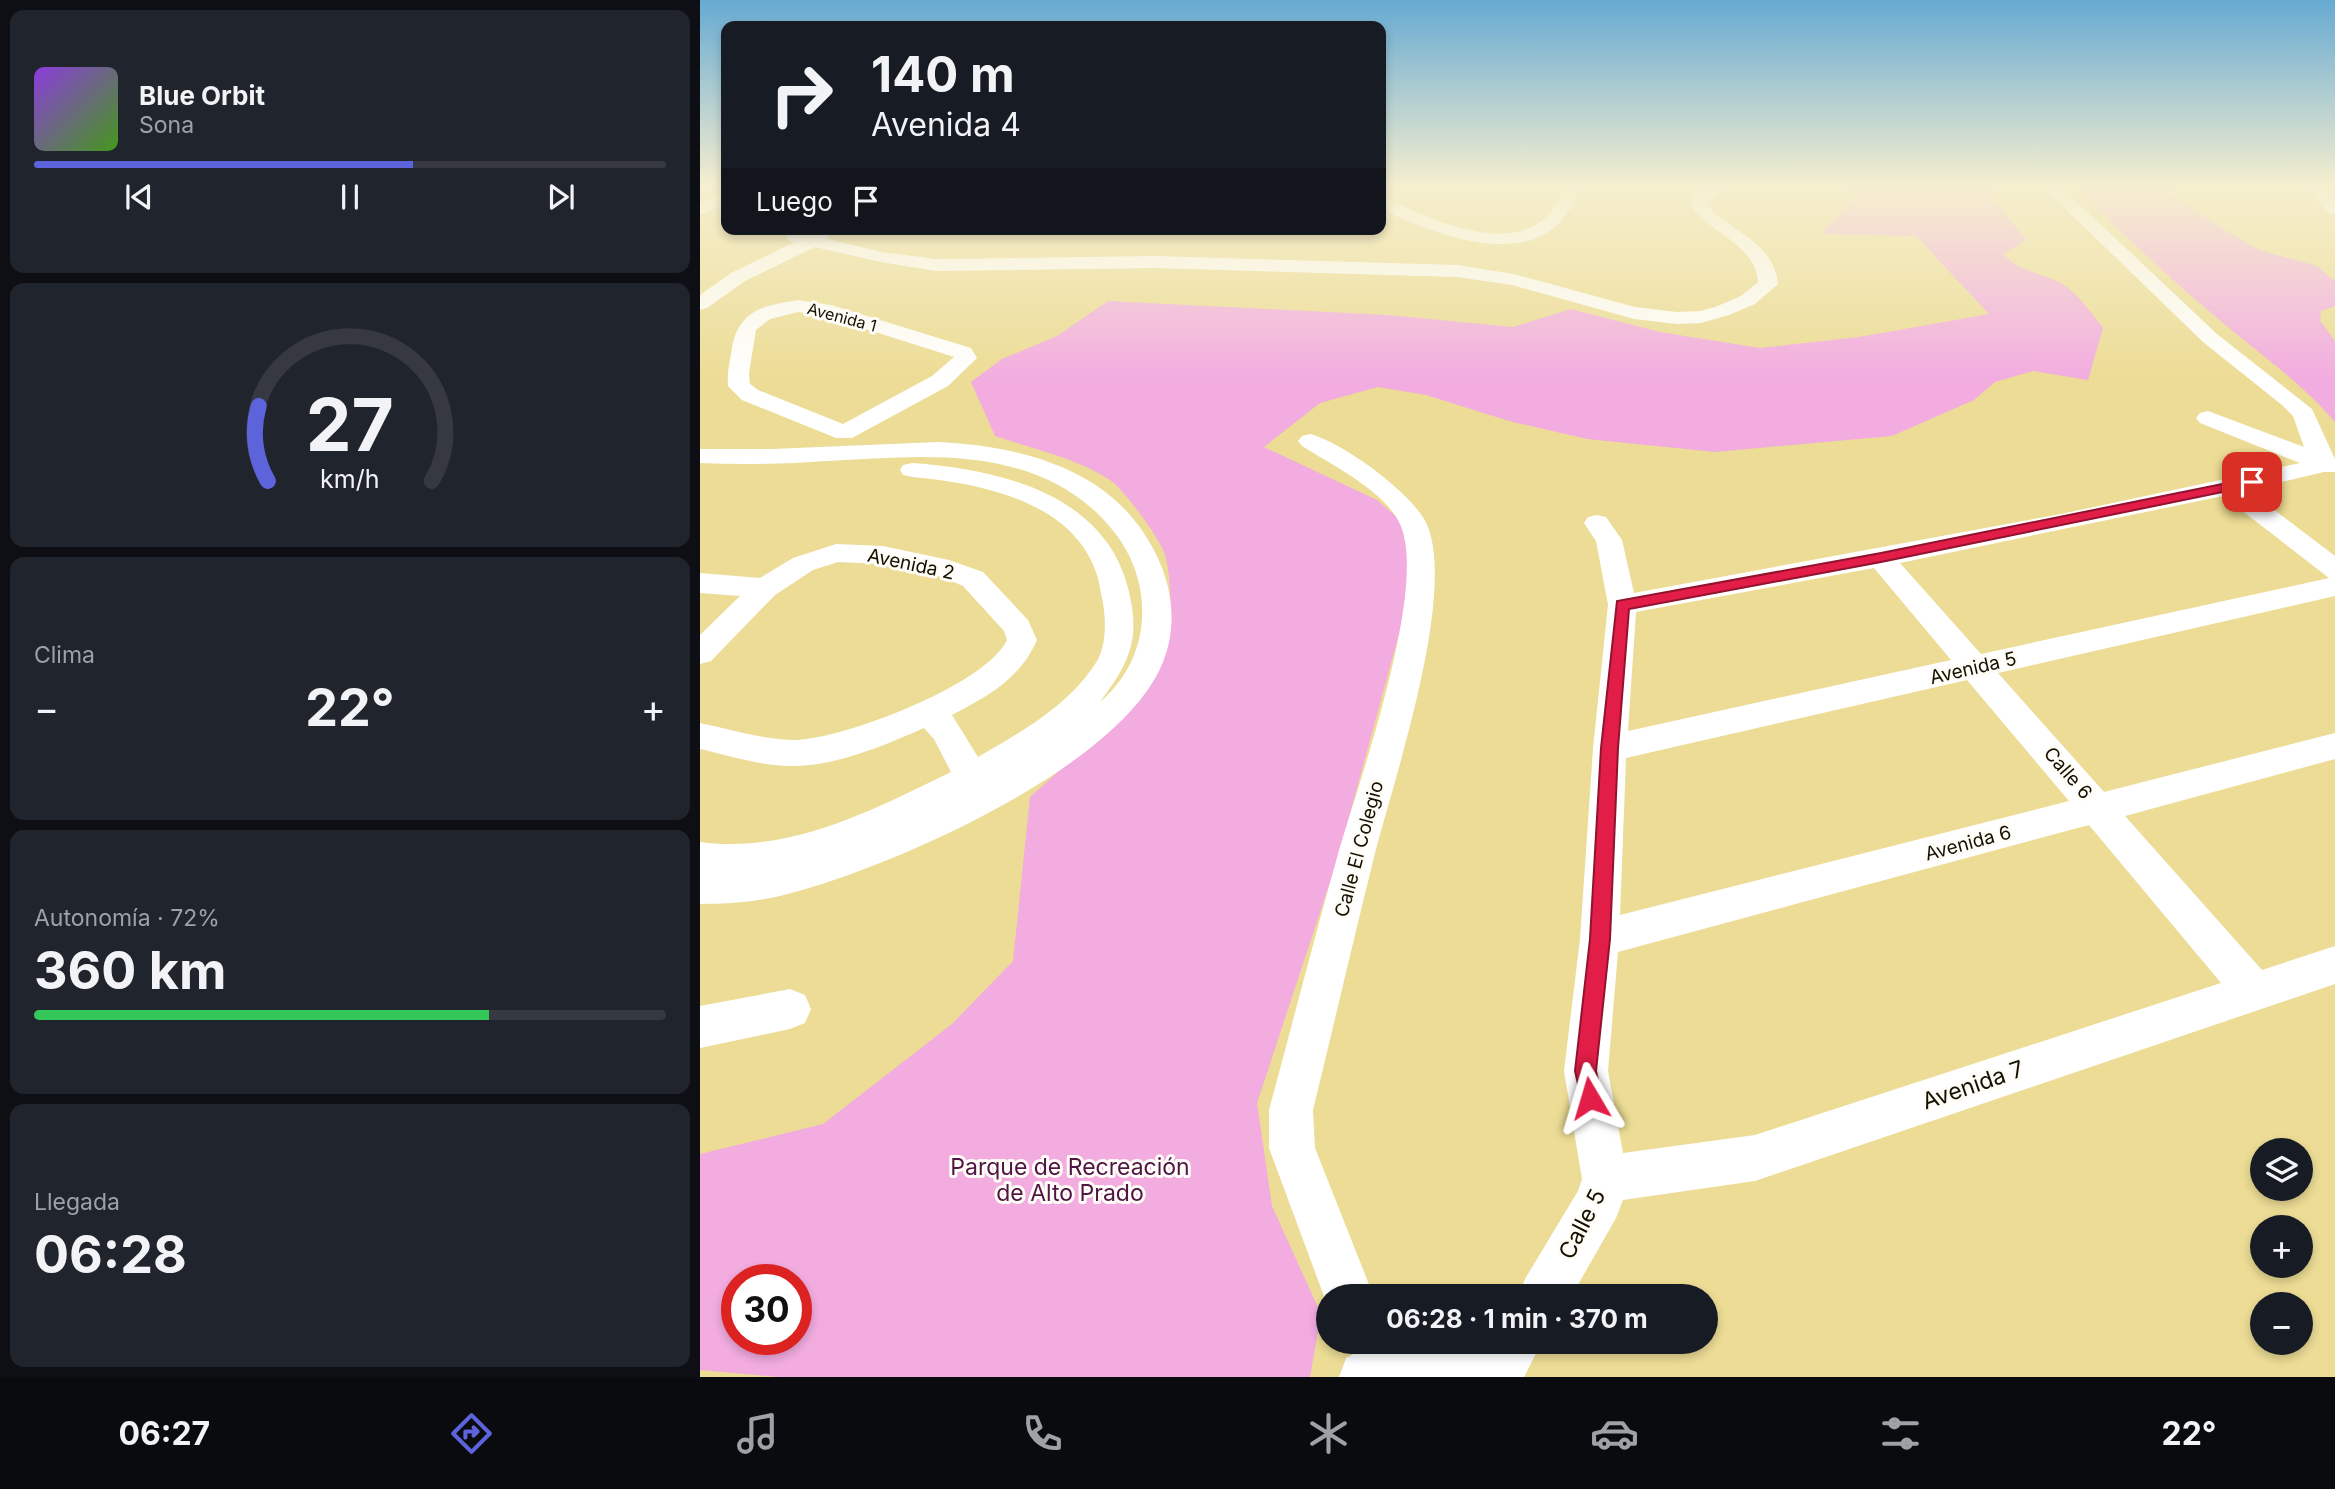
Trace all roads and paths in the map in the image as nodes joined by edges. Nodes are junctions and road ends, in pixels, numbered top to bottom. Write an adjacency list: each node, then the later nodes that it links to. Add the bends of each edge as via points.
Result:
1 (767, 251): 6 (street)
2 (781, 251): 7 (street)
3 (874, 251): 4 (street, via 936,265 1155,262 1457,271 1514,280 1652,317 1701,317 1748,300 1768,284 1765,260)
4 (1753, 251)
5 (2119, 251): 12 (street, via 2210,338 2304,414)
6 (700, 287)
7 (700, 304)
8 (2208, 418): 12 (street)
9 (1310, 441): 38 (street, Calle El Colegio, via 1402,507 1416,531 1420,562 1412,646 1291,1110 1292,1148)
10 (835, 453): 10 (street, Avenida 1, via 940,381 965,361 966,355 810,306 769,313 750,323 738,373 743,391); 11 (street); 13 (street); 28 (street, via 902,470 949,472 1019,490 1049,503 1077,523 1114,581 1120,632 1111,665 1067,716 1004,758); 28 (street, via 940,450 1024,462 1104,505 1133,536 1144,556 1156,601 1156,621 1153,649 1140,677 1089,729 1013,782)
11 (700, 456)
12 (2329, 466): 14 (street)
13 (700, 476)
14 (2229, 488): 16 (street); 17 (street)
15 (1597, 523): 21 (street, Calle 5, via 1608,540)
16 (1881, 557): 21 (street); 23 (street, Calle 6)
17 (2335, 570)
18 (700, 583): 20 (street)
19 (2335, 586): 23 (street, Avenida 5)
20 (765, 589): 22 (street, Avenida 2); 24 (street, Avenida 2, via 803,564 851,551 949,569 973,579 1018,626 1022,640 1002,670)
21 (1622, 605): 27 (street, Calle 5)
22 (700, 653)
23 (1976, 667): 27 (street, Avenida 5); 29 (street, Calle 6)
24 (930, 712): 25 (street, Avenida 2, via 846,743 797,753); 28 (street, via 946,730)
25 (700, 736)
26 (2335, 746): 29 (street, Avenida 6)
27 (1610, 748): 32 (street, Calle 5)
28 (976, 787): 30 (street, via 790,853 742,861); 31 (street, via 888,842 784,879)
29 (2100, 809): 32 (street, Avenida 6); 34 (street, Calle 6)
30 (700, 858)
31 (700, 887)
32 (1600, 939): 37 (street, Calle 5, via 1586,1071)
33 (2335, 965): 34 (street, Avenida 7)
34 (2253, 990): 37 (street, Avenida 7, via 1755,1158)
35 (790, 1009): 36 (street)
36 (700, 1027)
37 (1605, 1179): 39 (street, Calle 5, via 1599,1201)
38 (1344, 1284)
39 (1551, 1284)
40 (1509, 1354): 43 (street)
41 (1370, 1363): 42 (street, via 1425,1353 1472,1366)
42 (1485, 1377)
43 (1495, 1377)

